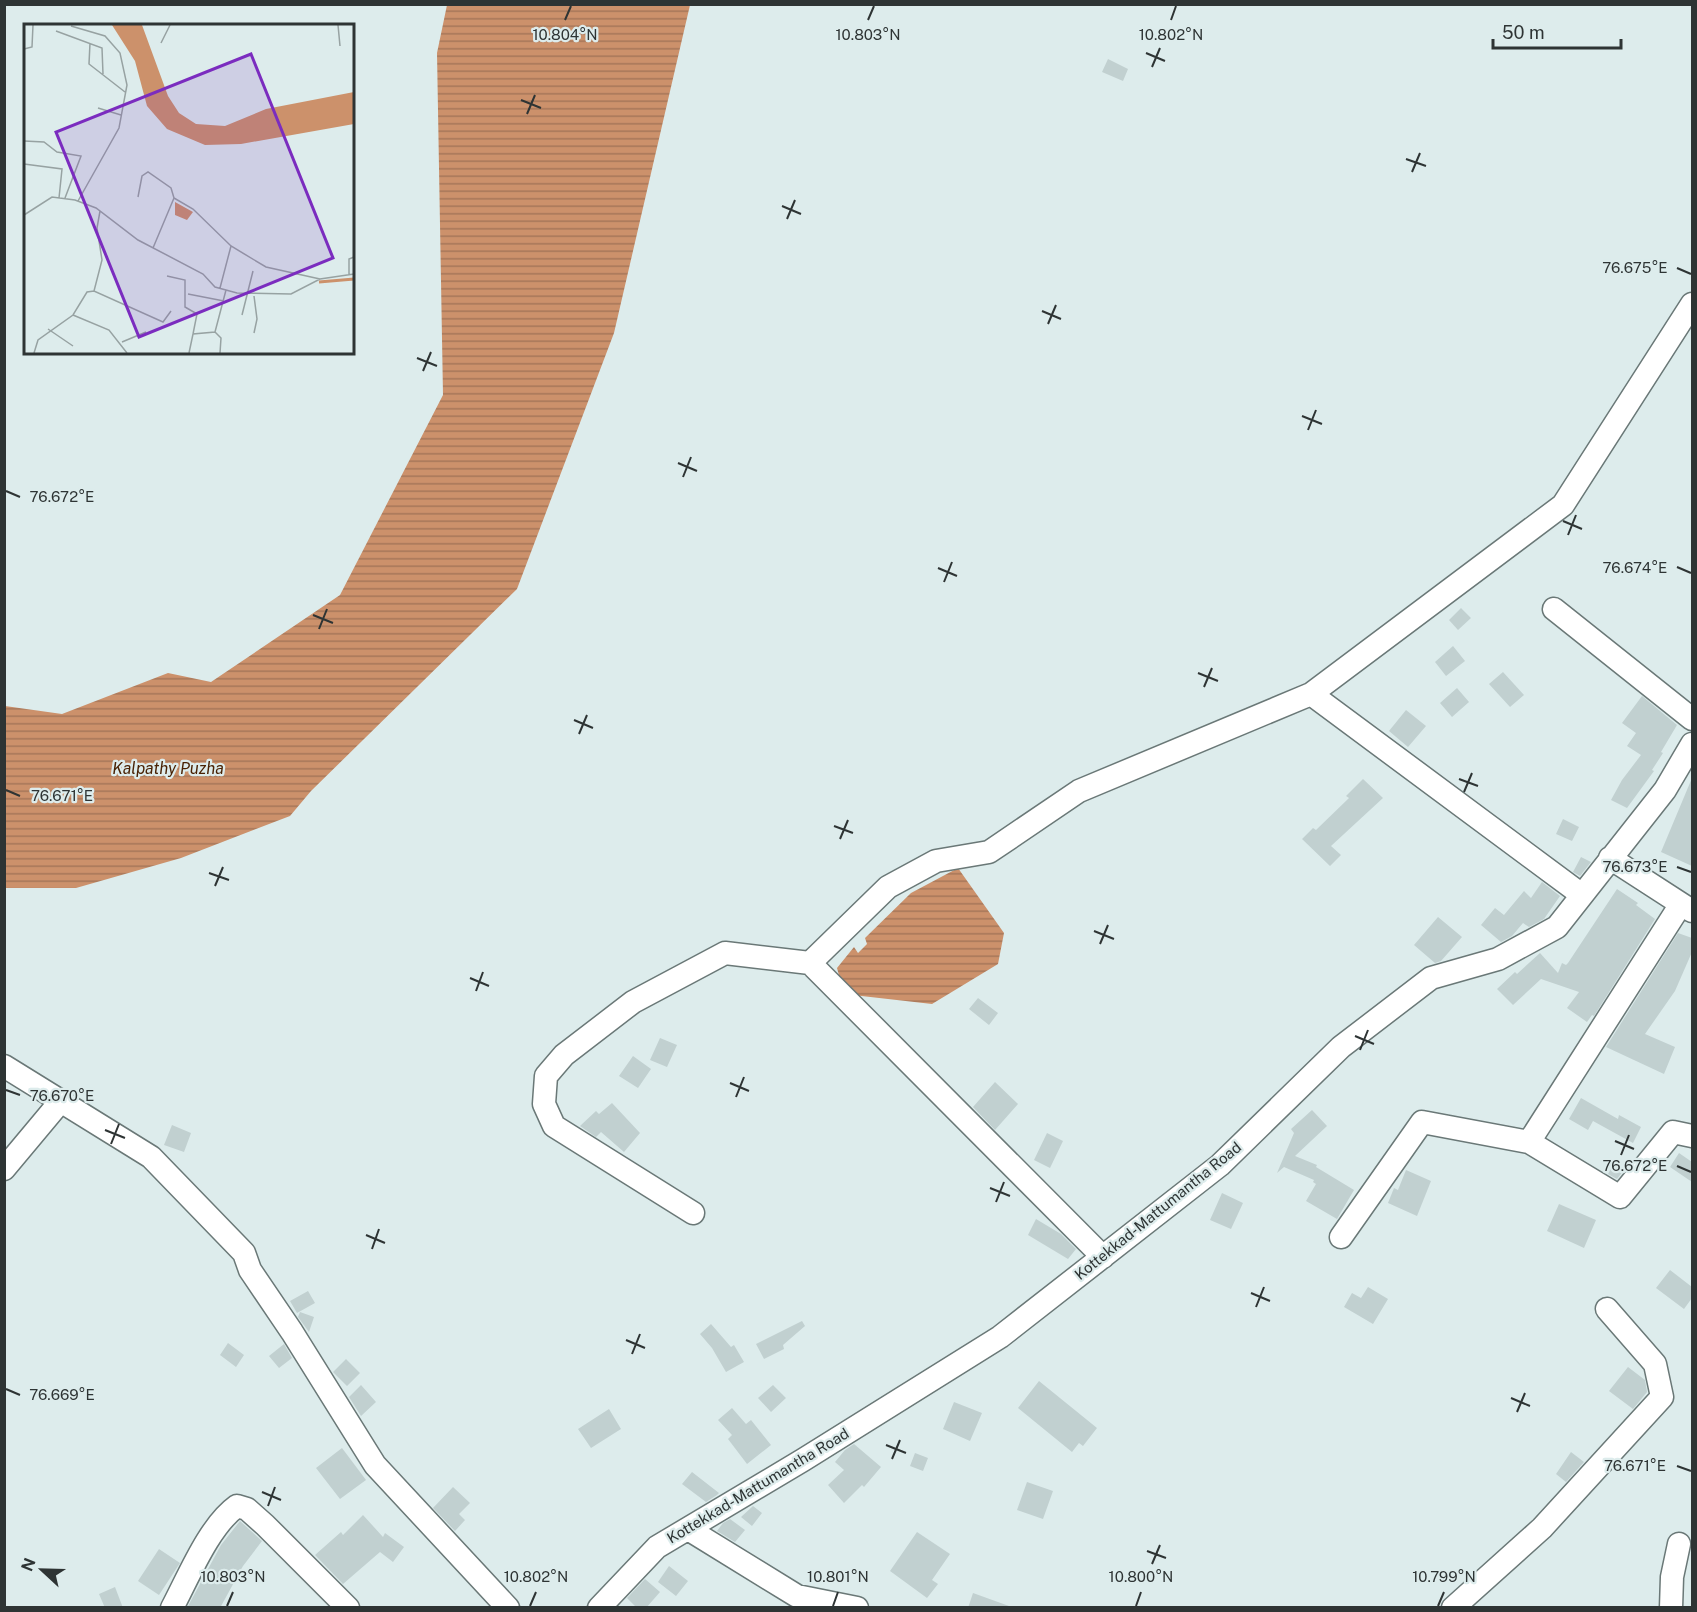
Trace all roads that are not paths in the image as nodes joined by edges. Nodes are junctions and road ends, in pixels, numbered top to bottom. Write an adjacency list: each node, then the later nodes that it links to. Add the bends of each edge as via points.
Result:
1 (1692, 304): 3 (street, via 1563,505)
2 (1554, 609): 4 (street)
3 (1311, 694): 7 (street); 9 (street, via 1079,791 989,852 936,861 888,887)
4 (1692, 719)
5 (1692, 744): 6 (street, Kottekkad-Mattumantha Road, via 1665,790)
6 (1610, 858): 7 (street, Kottekkad-Mattumantha Road); 8 (street)
7 (1582, 895): 17 (street, Kottekkad-Mattumantha Road, via 1557,927 1498,959 1431,978 1341,1047 1220,1165)
8 (1687, 908): 13 (street)
9 (810, 963): 15 (street, via 725,953 633,1002 564,1055 546,1076 544,1104 554,1126); 17 (street)
10 (4, 1066): 11 (street)
11 (60, 1102): 14 (street); 23 (street, via 151,1157 244,1253 250,1270 375,1465)
12 (1692, 1136): 13 (street, via 1673,1132 1620,1197)
13 (1529, 1142): 16 (street, via 1422,1122)
14 (4, 1169)
15 (693, 1213)
16 (1341, 1237)
17 (1103, 1257): 19 (street, Kottekkad-Mattumantha Road, via 1000,1337)
18 (1607, 1309): 26 (street, via 1655,1364 1662,1397 1542,1528)
19 (688, 1529): 24 (street, Kottekkad-Mattumantha Road, via 657,1547); 25 (street, via 797,1596)
20 (1679, 1544): 27 (street)
21 (172, 1608): 22 (street, via 215,1528 237,1506 247,1509 265,1525)
22 (348, 1608)
23 (508, 1608)
24 (599, 1608)
25 (857, 1608)
26 (1453, 1608)
27 (1671, 1608)

